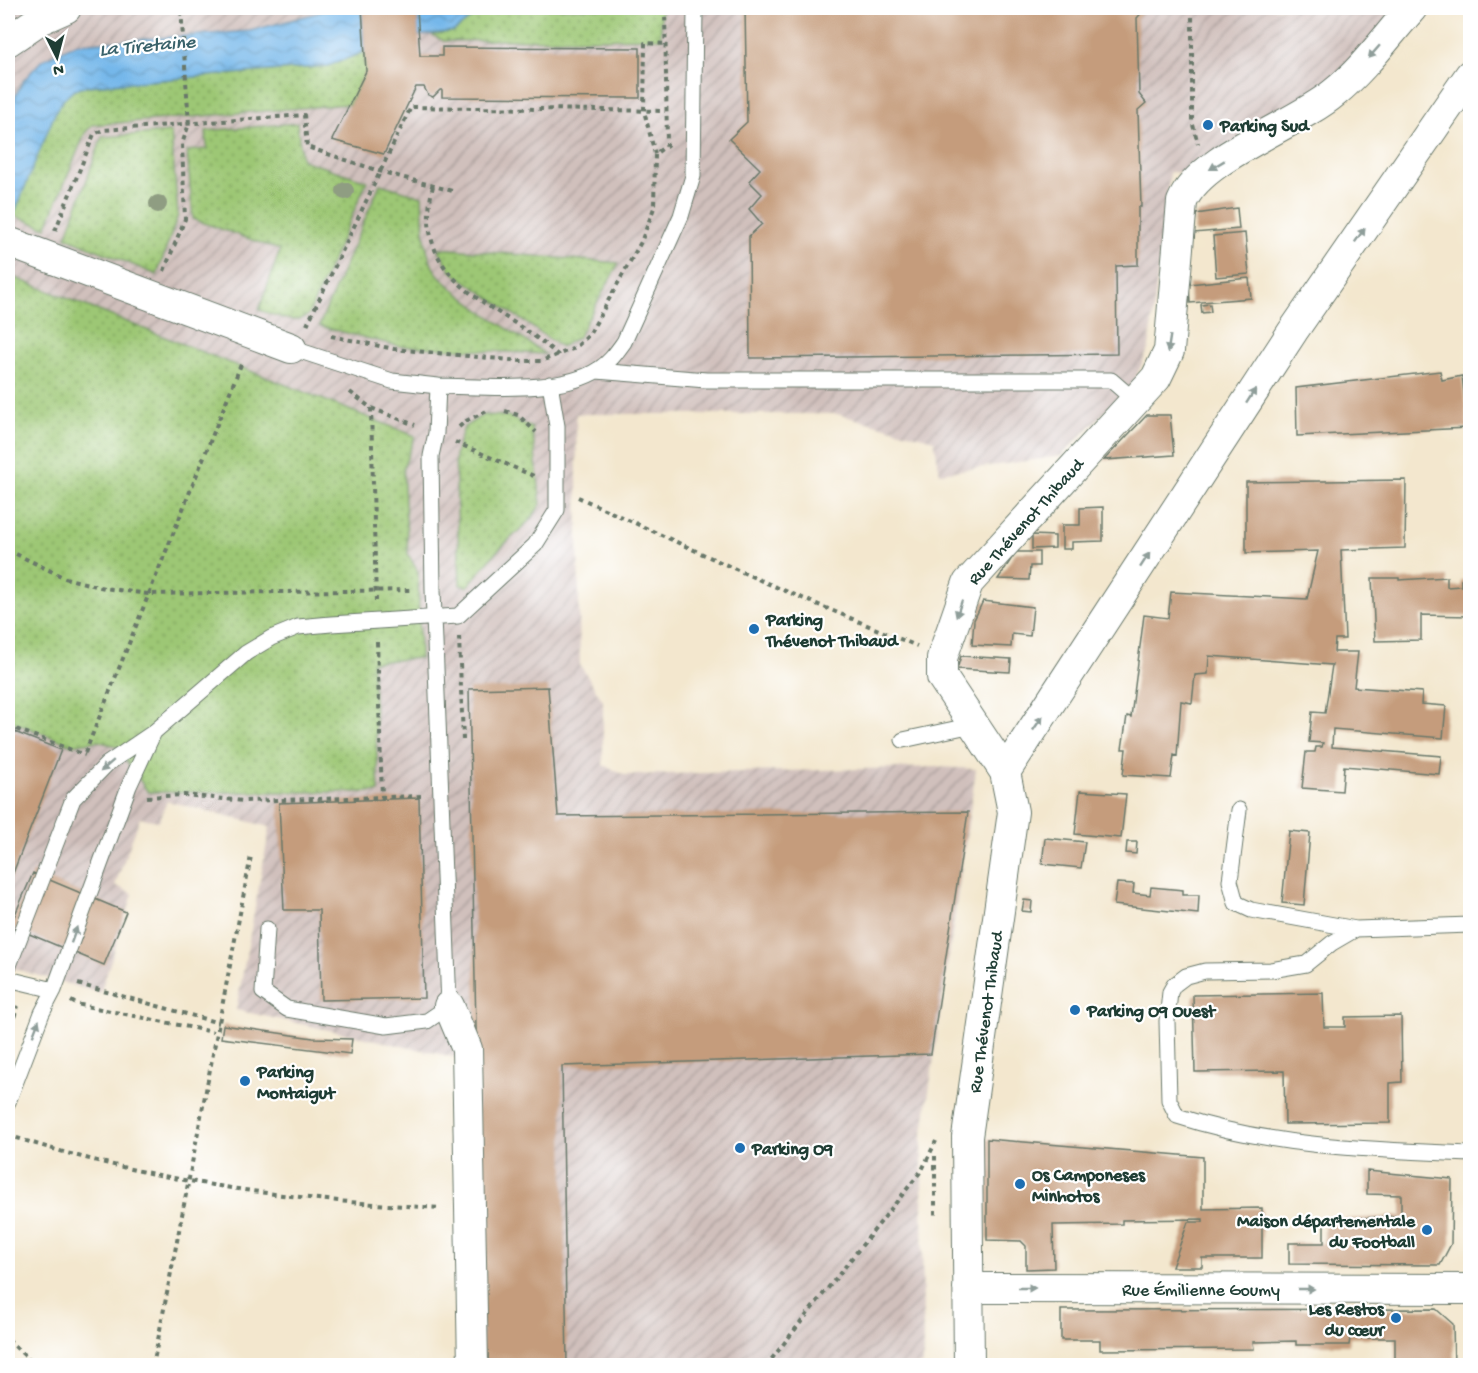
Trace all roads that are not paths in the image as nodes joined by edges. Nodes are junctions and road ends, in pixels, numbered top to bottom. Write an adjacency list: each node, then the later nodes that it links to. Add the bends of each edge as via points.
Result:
1 (66, 8): 4 (street)
2 (695, 8): 8 (lane, via 693,176 681,216 624,342)
3 (1412, 8): 11 (street, Rue Thévenot Thibaud, one-way to 11, via 1334,94 1208,170 1187,189 1182,201 1168,351 1155,378)
4 (8, 41)
5 (1470, 75): 16 (street, one-way to 5, via 1293,331)
6 (8, 242): 7 (street, via 154,297)
7 (303, 340): 10 (lane, via 392,381)
8 (597, 371): 9 (lane); 11 (lane, via 706,380 1111,380)
9 (550, 384): 10 (lane); 12 (lane, via 557,426 557,510 536,545 459,616)
10 (438, 386): 12 (lane, via 431,456)
11 (1134, 400): 13 (street, Rue Thévenot Thibaud, one-way to 13, via 968,583 942,658 942,677)
12 (434, 618): 14 (lane, via 309,626 271,638 218,675); 24 (lane)
13 (973, 725): 15 (lane); 16 (street, Rue Thévenot Thibaud)
14 (154, 732): 21 (lane, one-way to 21, via 107,764 73,799); 23 (lane, one-way to 14, via 129,786)
15 (903, 740)
16 (1005, 772): 27 (street, Rue Thévenot Thibaud, via 1013,812 967,1137)
17 (1239, 810): 20 (lane, via 1230,881 1236,903 1251,910)
18 (1470, 925): 20 (lane)
19 (267, 929): 24 (lane, via 263,992 287,1009 386,1026 427,1021)
20 (1356, 929): 26 (lane, via 1306,964 1271,970 1205,971 1186,976 1174,985 1167,1021 1169,1100 1177,1116 1267,1138 1393,1151)
21 (8, 968)
22 (8, 979): 23 (lane)
23 (56, 984): 25 (lane, one-way to 23)
24 (449, 1006): 29 (street, via 466,1048)
25 (8, 1102)
26 (1470, 1154)
27 (968, 1288): 28 (street, Rue Émilienne Goumy, one-way to 28); 30 (street, Rue Thévenot Thibaud)
28 (1470, 1289)
29 (473, 1365)
30 (969, 1365)

